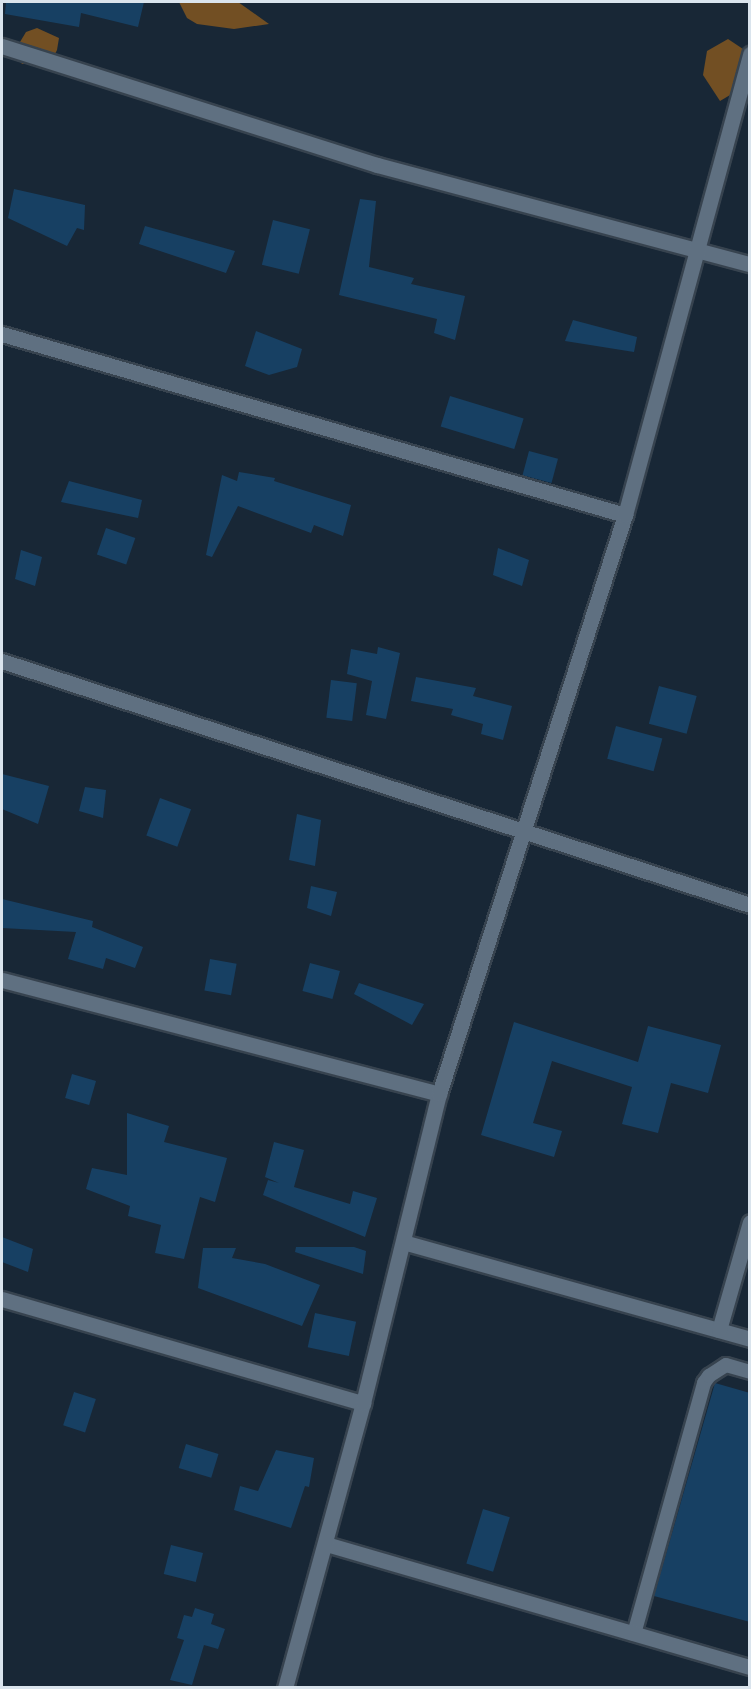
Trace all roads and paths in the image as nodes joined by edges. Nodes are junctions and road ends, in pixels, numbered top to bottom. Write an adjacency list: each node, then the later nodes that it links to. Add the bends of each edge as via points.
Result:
1 (2, 46): 3 (street, via 377,165)
2 (750, 54): 3 (street)
3 (695, 251): 4 (street); 6 (street)
4 (750, 264)
5 (2, 334): 6 (street)
6 (625, 515): 8 (street)
7 (2, 661): 8 (street)
8 (524, 834): 9 (street); 11 (street)
9 (750, 905)
10 (2, 981): 11 (street)
11 (439, 1094): 13 (street)
12 (750, 1222): 15 (street)
13 (404, 1242): 15 (street); 18 (street)
14 (2, 1299): 18 (street)
15 (719, 1330): 16 (street)
16 (750, 1339)
17 (750, 1372): 20 (lane, via 726,1365 704,1383)
18 (363, 1403): 19 (street)
19 (326, 1544): 20 (street); 22 (street)
20 (634, 1634): 21 (street)
21 (750, 1667)
22 (285, 1688)

